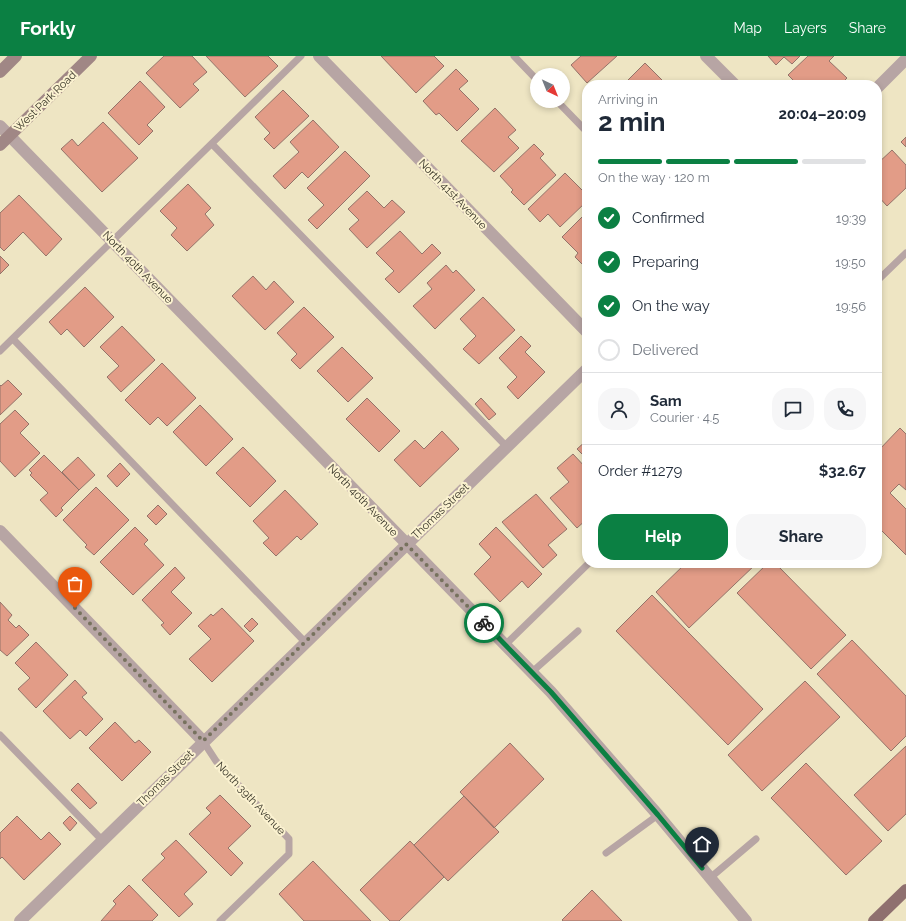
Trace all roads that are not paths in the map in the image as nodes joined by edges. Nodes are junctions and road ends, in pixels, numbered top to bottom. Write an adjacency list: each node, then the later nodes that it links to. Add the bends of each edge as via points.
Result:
1 (16, 56): 8 (street)
2 (91, 56): 15 (street, West Park Road)
3 (301, 56): 16 (lane)
4 (319, 56): 21 (street, North 41st Avenue)
5 (514, 56): 9 (lane)
6 (706, 56): 10 (street)
7 (902, 59): 11 (street)
8 (0, 72)
9 (530, 73)
10 (730, 80)
11 (882, 82)
12 (564, 108): 14 (lane)
13 (0, 126): 15 (street, North 40th Avenue)
14 (582, 127)
15 (10, 136): 17 (street, West Park Road); 18 (street, North 40th Avenue)
16 (212, 144): 18 (lane); 25 (lane)
17 (0, 145)
18 (113, 242): 22 (lane); 27 (street, North 40th Avenue)
19 (906, 252): 20 (lane)
20 (882, 276)
21 (582, 327)
22 (13, 339): 23 (lane); 30 (lane)
23 (0, 351)
24 (582, 374): 25 (street, Thomas Street)
25 (507, 447): 27 (street, Thomas Street)
26 (0, 530): 34 (street, North 39th Avenue)
27 (406, 544): 30 (street, Thomas Street); 31 (street, North 40th Avenue)
28 (584, 568): 31 (lane)
29 (578, 631): 32 (lane)
30 (305, 642): 34 (street, Thomas Street)
31 (505, 645): 32 (street, North 40th Avenue)
32 (532, 672): 35 (street, North 40th Avenue)
33 (0, 734): 37 (lane)
34 (203, 741): 37 (street, Thomas Street); 42 (lane, North 39th Avenue, via 216,761 289,839 289,854)
35 (658, 815): 38 (lane); 39 (street, North 40th Avenue)
36 (756, 839): 39 (lane)
37 (102, 840): 41 (street, Thomas Street)
38 (606, 853)
39 (710, 878): 43 (street, North 40th Avenue)
40 (906, 890): 44 (main road)
41 (20, 921)
42 (220, 921)
43 (746, 921)
44 (874, 921)

